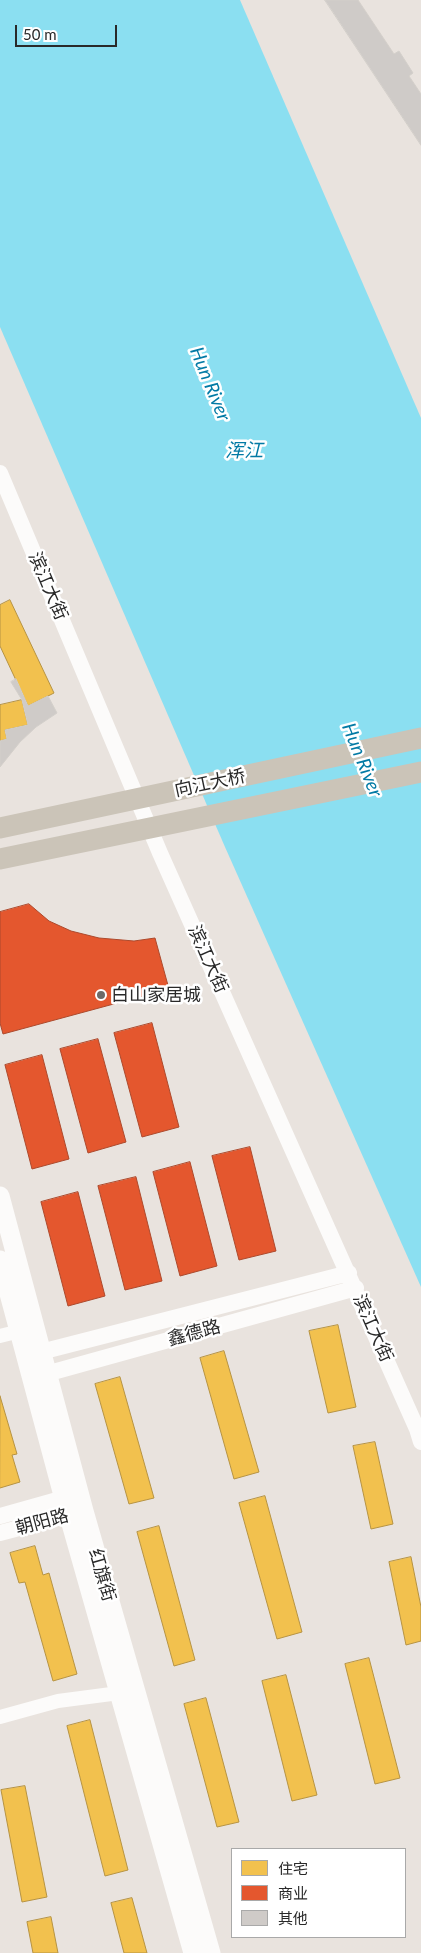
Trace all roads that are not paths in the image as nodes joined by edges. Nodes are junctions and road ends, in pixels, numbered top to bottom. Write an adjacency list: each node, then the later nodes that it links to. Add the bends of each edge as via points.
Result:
1 (0, 472): 8 (street, 滨江大街, via 160,853)
2 (421, 738): 4 (main road, 向江大桥)
3 (421, 772): 5 (main road, 向江大桥)
4 (0, 828)
5 (0, 859)
6 (0, 1196): 11 (main road)
7 (0, 1260): 9 (main road)
8 (352, 1281): 11 (street, 鑫德路); 12 (street, 鑫德路); 13 (street, 滨江大街)
9 (20, 1331): 10 (street); 11 (main road)
10 (0, 1336)
11 (35, 1354): 12 (main road)
12 (40, 1375): 14 (main road)
13 (421, 1442)
14 (74, 1505): 15 (street, 朝阳路); 16 (street, 朝阳路); 17 (main road); 20 (main road, 红旗街)
15 (0, 1516)
16 (0, 1533)
17 (119, 1693): 18 (street, via 58,1701); 19 (main road)
18 (0, 1717)
19 (193, 1953)
20 (211, 1953)

